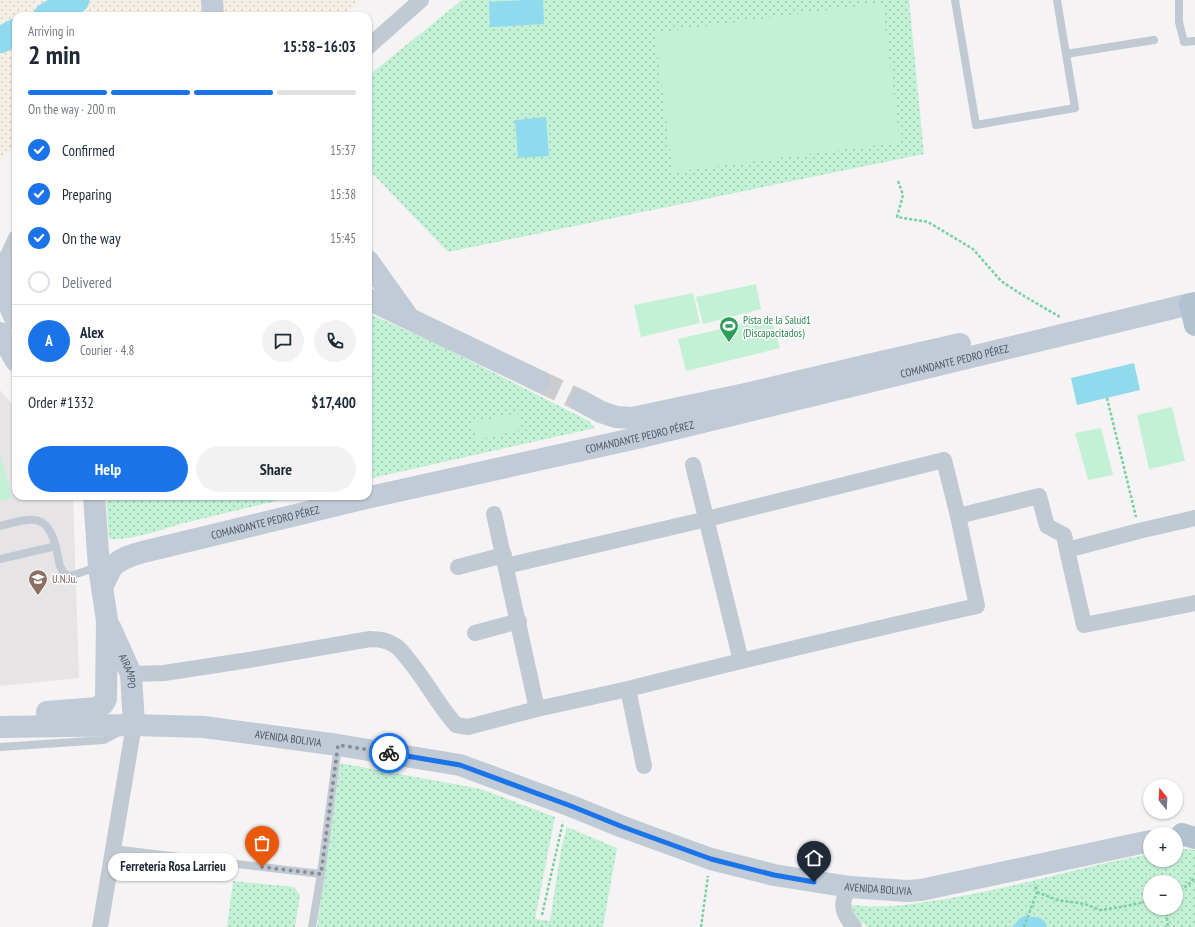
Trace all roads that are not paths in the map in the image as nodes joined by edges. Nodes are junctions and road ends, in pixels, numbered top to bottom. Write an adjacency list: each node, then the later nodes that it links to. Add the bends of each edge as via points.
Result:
1 (212, 0): 6 (main road)
2 (421, 0): 9 (street)
3 (956, 0): 10 (lane, via 976,125 1075,108)
4 (1057, 0): 10 (lane)
5 (1180, 0): 8 (lane, via 1179,22 1184,42)
6 (213, 12)
7 (1154, 40): 10 (lane)
8 (1195, 41)
9 (372, 43)
10 (1066, 54)
11 (12, 248): 13 (street)
12 (372, 267): 17 (main road)
13 (2, 272): 16 (main road)
14 (372, 300): 17 (main road)
15 (1192, 303): 18 (main road); 19 (main road, COMANDANTE PEDRO PÉREZ)
16 (12, 313)
17 (410, 319): 22 (main road)
18 (1195, 325)
19 (1083, 330): 23 (main road, via 1006,335 632,418 616,417); 25 (main road, COMANDANTE PEDRO PÉREZ, via 637,438)
20 (0, 333): 21 (main road)
21 (12, 354)
22 (539, 381)
23 (581, 401)
24 (693, 465): 30 (street)
25 (372, 496)
26 (94, 500): 38 (main road, AIRAMPO)
27 (354, 500): 38 (main road, COMANDANTE PEDRO PÉREZ, via 134,554)
28 (494, 514): 36 (street)
29 (958, 516): 30 (street, via 944,460); 34 (street, via 1039,496 1047,526 1064,535); 43 (street, via 977,606)
30 (707, 518): 36 (street); 43 (street)
31 (1195, 518): 34 (street)
32 (0, 526): 33 (lane, via 31,518 38,520 49,530)
33 (56, 546): 35 (lane); 38 (lane, via 60,566 66,575)
34 (1067, 550): 39 (street, via 1084,625)
35 (0, 559)
36 (505, 561): 37 (street); 41 (street)
37 (458, 567)
38 (101, 577): 40 (main road, AIRAMPO)
39 (1195, 603)
40 (107, 620): 44 (main road, AIRAMPO); 47 (main road, AIRAMPO, via 106,699 103,704 97,708)
41 (519, 621): 42 (street); 46 (street)
42 (475, 633)
43 (741, 661): 45 (street)
44 (131, 674): 46 (street, via 164,672 381,639 400,649 418,670 456,725 468,727); 48 (main road, AIRAMPO)
45 (628, 689): 46 (street); 52 (street)
46 (537, 709)
47 (0, 716)
48 (134, 725): 49 (main road, AVENIDA BOLIVIA); 50 (main road, AVENIDA BOLIVIA, via 204,727); 51 (lane, via 104,740); 54 (street)
49 (0, 727)
50 (338, 745): 55 (lane); 56 (main road, AVENIDA BOLIVIA, via 460,765 711,859 774,875)
51 (0, 747)
52 (644, 766)
53 (1143, 843): 56 (main road, AVENIDA BOLIVIA, via 921,890)
54 (113, 849): 55 (lane); 57 (street)
55 (321, 874): 58 (lane)
56 (850, 887): 59 (street, via 845,895 844,907 846,917)
57 (100, 927)
58 (312, 927)
59 (854, 927)

